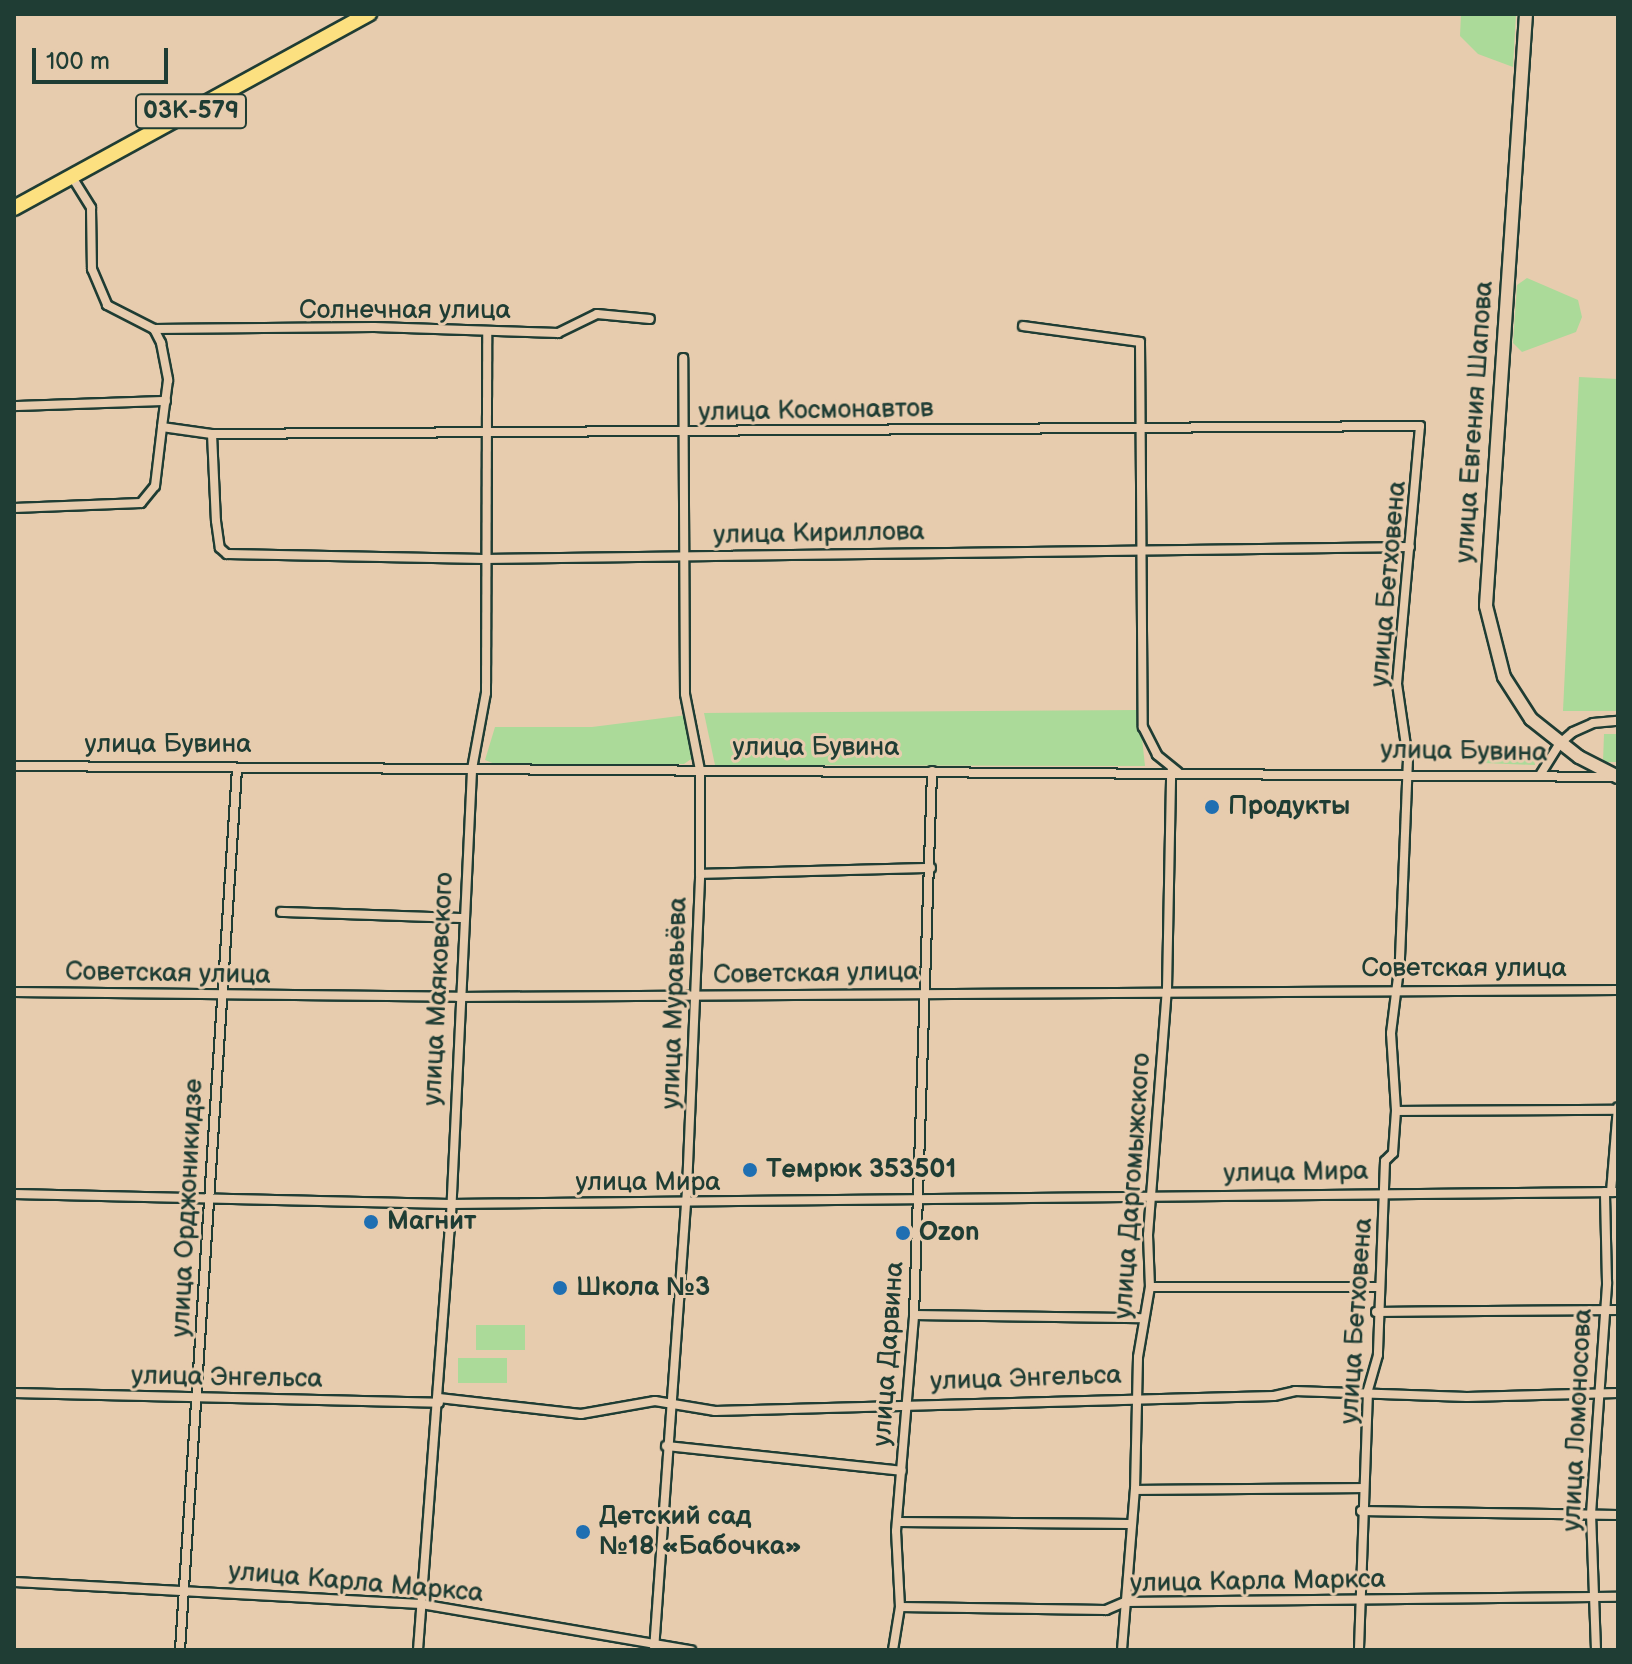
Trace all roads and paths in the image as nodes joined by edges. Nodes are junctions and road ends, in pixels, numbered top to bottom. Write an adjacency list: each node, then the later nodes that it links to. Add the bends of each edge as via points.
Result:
1 (369, 14): 3 (main road, 03К-579)
2 (1526, 14): 24 (street, улица Евгения Шапова, via 1486,606 1504,677 1531,719)
3 (72, 177): 4 (main road, 03К-579); 7 (street, via 91,208 92,269 107,305)
4 (14, 208)
5 (650, 319): 8 (street, Солнечная улица, via 597,314 558,333)
6 (1023, 326): 12 (street, via 1140,342)
7 (154, 329): 8 (street, Солнечная улица); 10 (street, via 165,362)
8 (487, 331): 17 (street, улица Маяковского)
9 (683, 358): 15 (street, улица Муравьёва)
10 (166, 401): 11 (street); 14 (street)
11 (14, 406)
12 (1140, 426): 13 (street, улица Космонавтов); 15 (street, улица Космонавтов); 20 (street)
13 (1420, 426): 19 (street, улица Бетховена)
14 (162, 427): 16 (street, улица Космонавтов); 18 (street, via 155,486 141,503)
15 (683, 433): 17 (street, улица Космонавтов); 21 (street, улица Муравьёва)
16 (212, 434): 17 (street, улица Космонавтов); 22 (street, улица Кириллова, via 216,521 220,548 227,554)
17 (486, 436): 22 (street, улица Маяковского)
18 (14, 508)
19 (1410, 547): 20 (street, улица Кириллова, via 1178,547); 31 (street, улица Бетховена, via 1397,684)
20 (1144, 553): 21 (street, улица Кириллова, via 1126,549); 30 (street, via 1143,727 1157,755)
21 (682, 556): 22 (street, улица Кириллова); 28 (street, улица Муравьёва, via 685,694)
22 (484, 559): 27 (street, улица Маяковского, via 486,693)
23 (1618, 721): 24 (street, улица Бувина, via 1593,723)
24 (1559, 744): 32 (street); 33 (street, улица Евгения Шапова)
25 (14, 766): 26 (street, улица Бувина)
26 (237, 768): 27 (street, улица Бувина); 43 (street, улица Орджоникидзе)
27 (472, 769): 28 (street, улица Бувина); 37 (street, улица Маяковского)
28 (700, 770): 29 (street, улица Бувина); 35 (street, улица Муравьёва)
29 (932, 771): 30 (street, улица Бувина); 34 (street, улица Дарвина)
30 (1174, 772): 31 (street, улица Бувина); 39 (street, улица Даргомыжского)
31 (1408, 772): 32 (street, улица Бувина); 38 (street, улица Бетховена)
32 (1540, 775): 33 (street, улица Бувина)
33 (1617, 777)
34 (931, 868): 35 (street); 42 (street, улица Дарвина)
35 (700, 874): 44 (street, улица Муравьёва)
36 (281, 912): 37 (street)
37 (464, 918): 45 (street, улица Маяковского)
38 (1397, 988): 39 (street, Советская улица); 40 (street, Советская улица); 47 (street, улица Бетховена, via 1391,1033)
39 (1167, 989): 42 (street, Советская улица); 51 (street, улица Даргомыжского)
40 (1618, 990)
41 (14, 992): 43 (street, Советская улица)
42 (925, 993): 44 (street, Советская улица); 53 (street, улица Дарвина)
43 (220, 995): 45 (street, Советская улица); 52 (street, улица Орджоникидзе)
44 (696, 995): 45 (street, Советская улица); 54 (street, улица Муравьёва)
45 (458, 997): 55 (street, улица Маяковского)
46 (1618, 1108): 47 (street); 49 (street, улица Ломоносова)
47 (1396, 1111): 48 (street, улица Бетховена, via 1393,1153 1385,1161)
48 (1386, 1192): 49 (street, улица Мира); 51 (street, улица Мира); 57 (street, улица Бетховена)
49 (1611, 1192): 58 (street, улица Ломоносова)
50 (14, 1194): 52 (street, улица Мира)
51 (1152, 1195): 53 (street, улица Мира); 56 (street, улица Даргомыжского)
52 (208, 1198): 55 (street, улица Мира); 67 (street, улица Орджоникидзе)
53 (918, 1198): 54 (street, улица Мира); 61 (street, улица Дарвина)
54 (685, 1203): 55 (street, улица Мира); 70 (street, улица Муравьёва)
55 (450, 1204): 69 (street, улица Маяковского)
56 (1150, 1287): 57 (street); 62 (street, улица Даргомыжского)
57 (1379, 1287): 60 (street, улица Бетховена)
58 (1603, 1310): 59 (street); 60 (street); 64 (street, улица Ломоносова)
59 (1618, 1310)
60 (1376, 1312): 63 (street, улица Бетховена, via 1378,1355)
61 (914, 1315): 62 (street); 71 (street, улица Дарвина)
62 (1143, 1318): 68 (street, улица Даргомыжского)
63 (1368, 1391): 64 (street, улица Энгельса, via 1467,1397); 68 (street, улица Энгельса); 74 (street, улица Бетховена)
64 (1597, 1392): 66 (street, улица Энгельса); 77 (street, улица Ломоносова)
65 (14, 1393): 67 (street, улица Энгельса)
66 (1618, 1393)
67 (198, 1396): 69 (street, улица Энгельса); 82 (street, улица Орджоникидзе)
68 (1140, 1396): 71 (street, улица Энгельса); 75 (street, улица Даргомыжского)
69 (439, 1401): 70 (street, улица Энгельса, via 581,1414); 87 (street, улица Маяковского)
70 (669, 1402): 71 (street, улица Энгельса, via 715,1411); 72 (street, улица Муравьёва)
71 (905, 1403): 73 (street, улица Дарвина)
72 (666, 1446): 73 (street); 89 (street, улица Муравьёва)
73 (902, 1471): 79 (street, улица Дарвина)
74 (1364, 1488): 75 (street); 76 (street, улица Бетховена)
75 (1135, 1490): 80 (street, улица Даргомыжского)
76 (1361, 1511): 77 (street); 85 (street, улица Бетховена)
77 (1591, 1514): 78 (street); 83 (street, улица Ломоносова)
78 (1618, 1515)
79 (899, 1522): 80 (street); 88 (street, улица Дарвина, via 895,1583)
80 (1130, 1524): 86 (street, улица Даргомыжского)
81 (14, 1582): 82 (street, улица Карла Маркса)
82 (183, 1588): 87 (street, улица Карла Маркса); 90 (street, улица Орджоникидзе)
83 (1595, 1596): 84 (street, улица Карла Маркса); 85 (street, улица Карла Маркса); 96 (street, улица Ломоносова)
84 (1618, 1597)
85 (1360, 1599): 86 (street, улица Карла Маркса); 95 (street, улица Бетховена)
86 (1125, 1602): 88 (street, улица Карла Маркса, via 1106,1610); 94 (street, улица Даргомыжского)
87 (421, 1604): 89 (street, улица Карла Маркса); 91 (street, улица Маяковского)
88 (900, 1607): 93 (street, улица Дарвина)
89 (654, 1647): 92 (street, улица Карла Маркса)
90 (180, 1650)
91 (418, 1650)
92 (691, 1650)
93 (893, 1650)
94 (1122, 1650)
95 (1359, 1650)
96 (1596, 1650)

